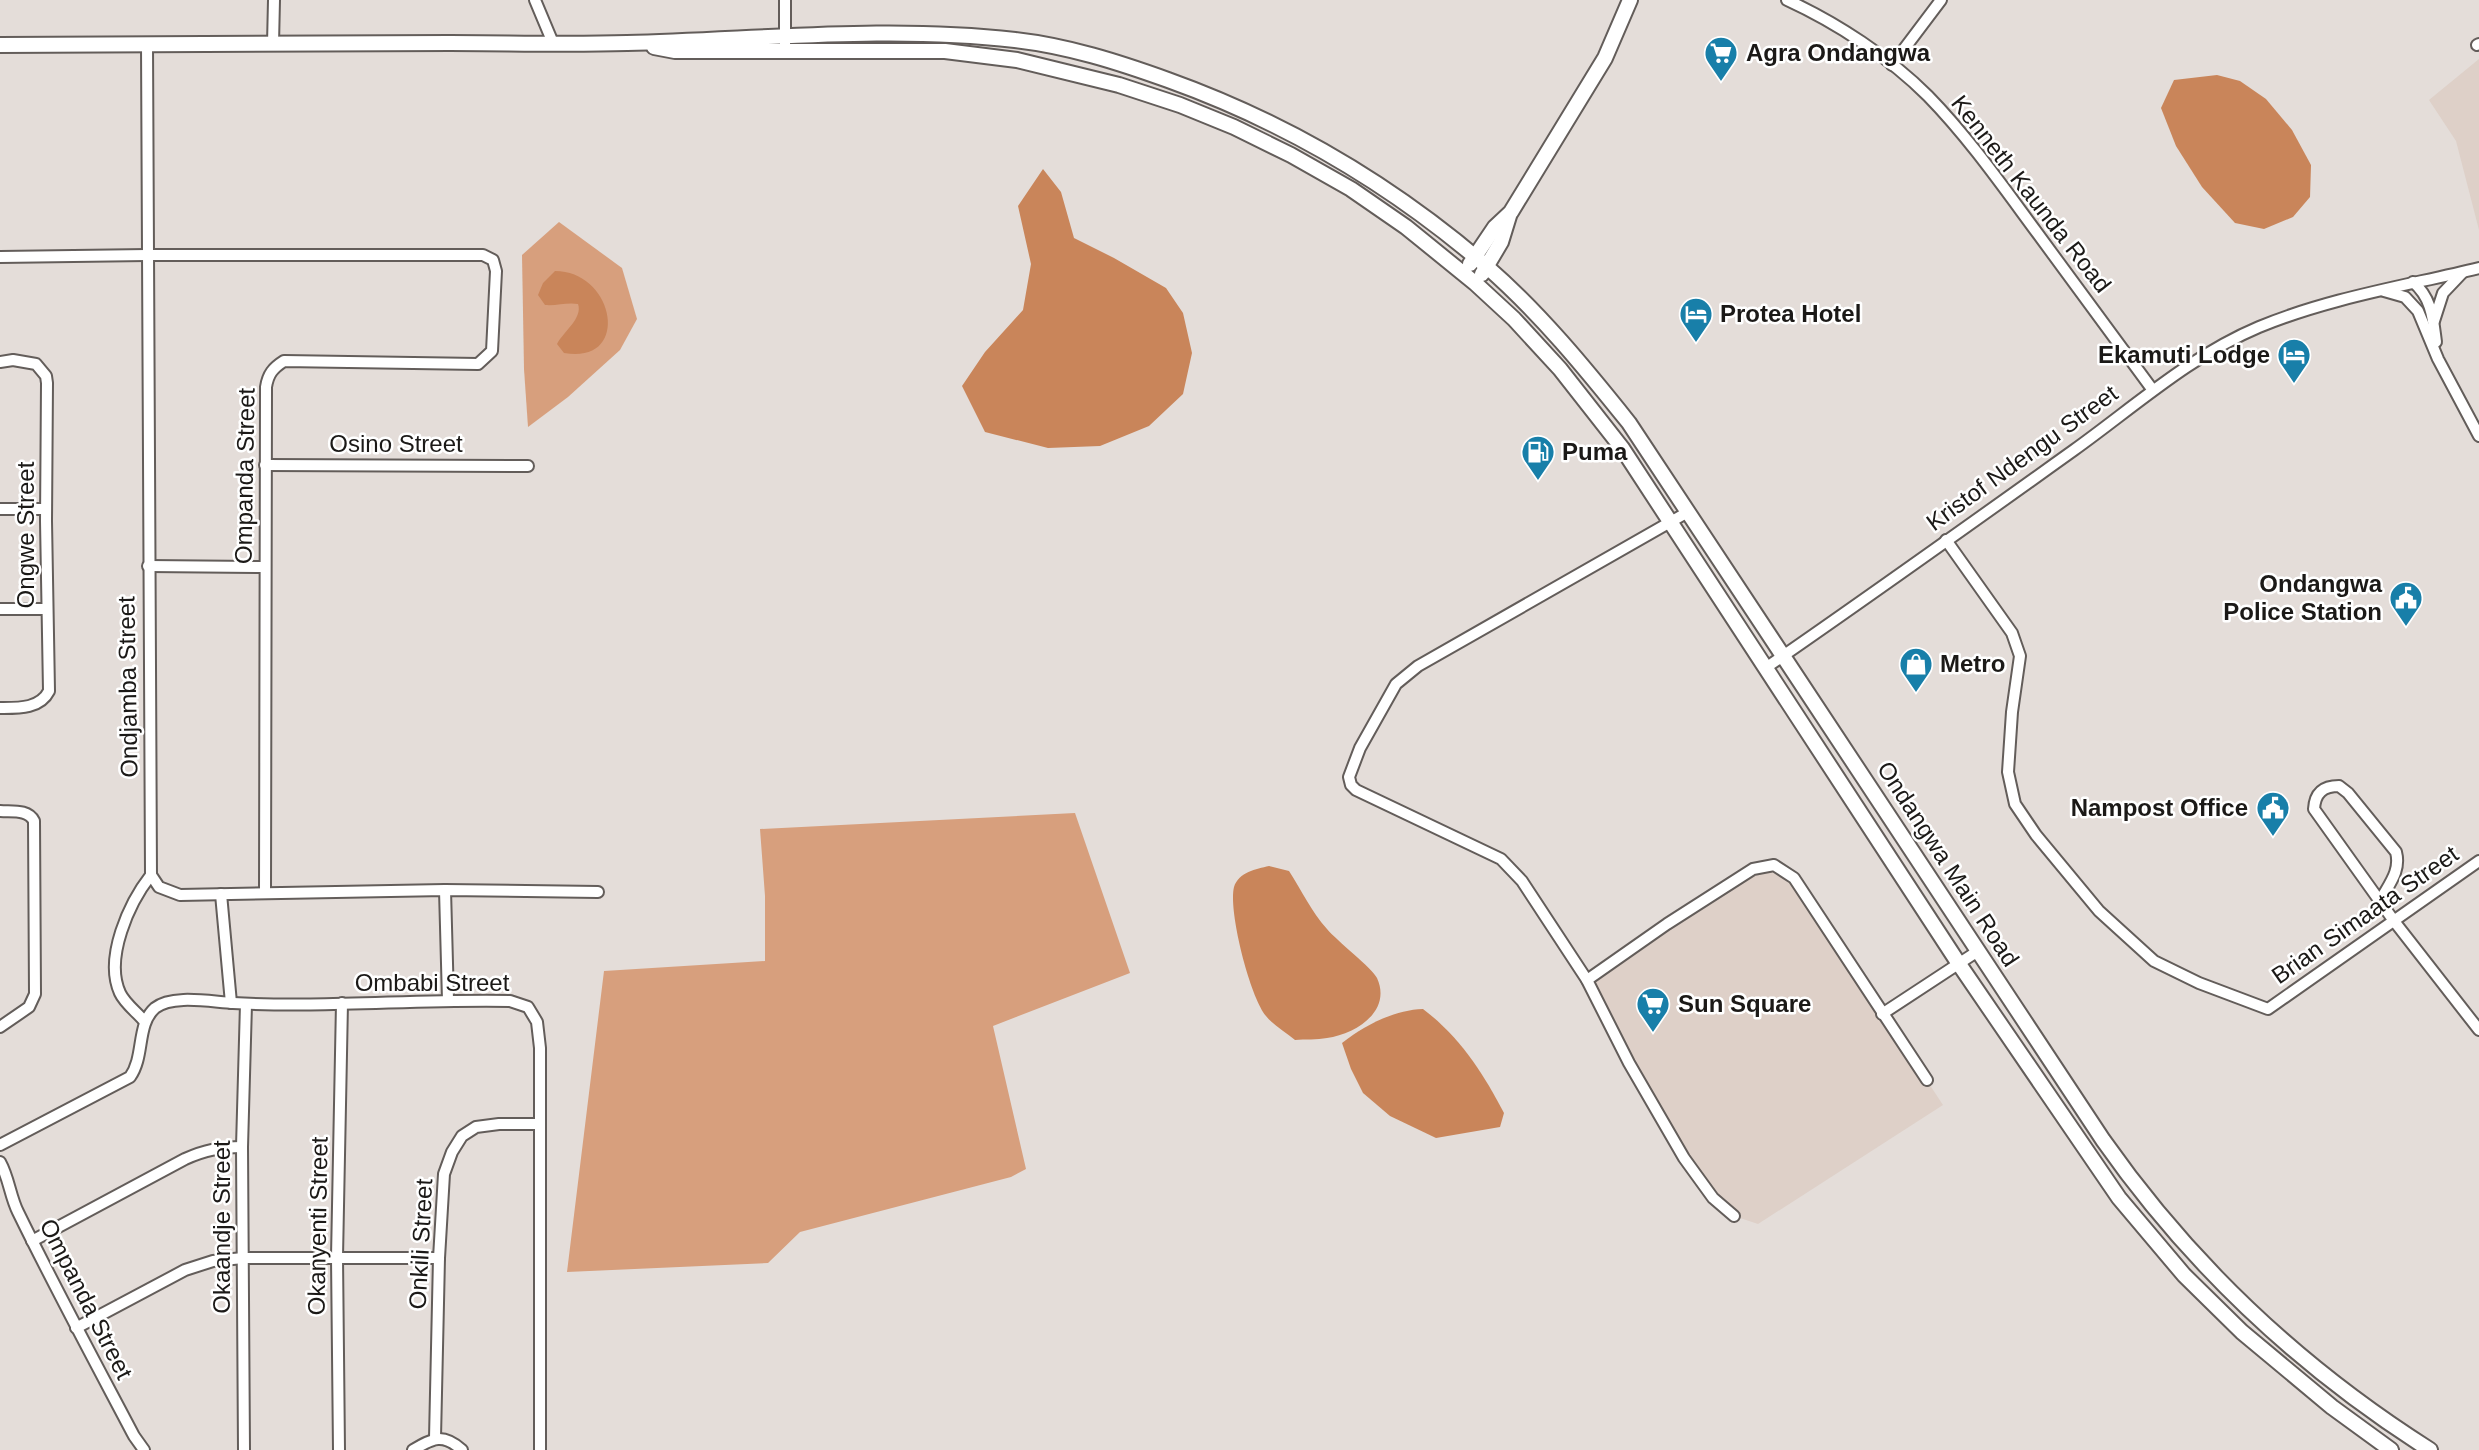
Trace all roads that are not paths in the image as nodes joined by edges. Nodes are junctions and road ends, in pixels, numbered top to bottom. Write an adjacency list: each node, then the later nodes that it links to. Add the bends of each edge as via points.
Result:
1 (274, 0): 10 (street)
2 (535, 0): 7 (street)
3 (785, 0): 8 (street)
4 (1630, 0): 13 (main road, via 1605,58)
5 (1787, 0): 12 (street, Kenneth Kaunda Road)
6 (1937, 2): 12 (street)
7 (553, 43): 8 (main road); 10 (main road)
8 (785, 43): 16 (main road, Ondangwa Main Road, via 863,33 970,36 1089,54 1201,92 1295,135 1408,204); 20 (main road, Ondangwa Main Road, via 945,51 1017,60 1180,104 1291,155 1351,189)
9 (147, 44): 10 (main road); 11 (main road); 14 (street, Ondjamba Street)
10 (273, 44)
11 (0, 45)
12 (1892, 65): 26 (street, Kenneth Kaunda Road, via 1963,134)
13 (1511, 212): 16 (main road); 17 (main road)
14 (147, 255): 15 (street, Ompanda Street); 28 (street, Ompanda Street, via 482,255 493,260 492,351 486,359 478,364 285,361 268,376); 35 (street, Ondjamba Street)
15 (0, 257)
16 (1475, 258): 17 (main road, Ondangwa Main Road); 20 (main road)
17 (1487, 267): 20 (main road); 32 (main road, Ondangwa Main Road, via 1595,381)
18 (2479, 268): 19 (street, Kristof Ndengu Street)
19 (2462, 272): 21 (street, Kristof Ndengu Street); 23 (street, via 2443,293)
20 (1470, 279): 33 (main road, Ondangwa Main Road, via 1514,319 1589,404)
21 (2413, 282): 22 (street, Kristof Ndengu Street); 23 (street, via 2428,298)
22 (2381, 290): 24 (street, via 2405,297 2418,311); 26 (street, Kristof Ndengu Street, via 2259,327)
23 (2434, 322): 24 (street)
24 (2438, 359): 27 (street)
25 (0, 362): 31 (street, Ongwe Street, via 29,361 46,376)
26 (2152, 389): 34 (street, Kristof Ndengu Street)
27 (2479, 436)
28 (265, 465): 29 (street, Osino Street); 36 (street, Ompanda Street)
29 (528, 466)
30 (0, 509): 31 (street)
31 (46, 509): 38 (street, Ongwe Street)
32 (1688, 512): 33 (street); 39 (main road, Ondangwa Main Road)
33 (1671, 523): 40 (main road, Ondangwa Main Road); 53 (street, via 1418,666 1396,684 1349,777 1356,790 1501,859 1522,881)
34 (1946, 540): 39 (street, Kristof Ndengu Street); 50 (street, Brian Simaata Street, via 2012,633 2020,656 2008,772 2015,804 2099,911 2154,961 2268,1009)
35 (148, 566): 36 (street); 44 (street, Ondjamba Street)
36 (264, 567): 47 (street, Ompanda Street)
37 (0, 609): 38 (street)
38 (47, 609): 41 (street, Ongwe Street, via 49,691 36,704)
39 (1784, 656): 40 (street, Kristof Ndengu Street); 51 (main road, Ondangwa Main Road)
40 (1767, 667): 52 (main road, Ondangwa Main Road)
41 (0, 708)
42 (0, 811): 60 (street, via 26,812 34,821 36,994 29,1007)
43 (2479, 861): 50 (street, Brian Simaata Street)
44 (151, 875): 48 (street, via 159,887 180,895); 59 (street, via 124,919 115,967 122,998)
45 (444, 890): 46 (street); 47 (street); 54 (street)
46 (598, 892)
47 (265, 893): 48 (street)
48 (221, 894): 55 (street)
49 (2380, 901): 49 (street, via 2314,809 2314,799 2329,786 2339,786 2347,793 2396,852 2397,873); 50 (street)
50 (2394, 920): 61 (street)
51 (1978, 951): 52 (street); 81 (main road, Ondangwa Main Road, via 2132,1181 2225,1288 2314,1367)
52 (1959, 964): 58 (street); 80 (main road, Ondangwa Main Road, via 2119,1198 2169,1258 2242,1332)
53 (1587, 980): 58 (street, via 1753,869 1774,865 1794,878); 67 (street, via 1684,1158 1713,1198)
54 (448, 1000): 56 (street, Ombabi Street); 63 (street, Ombabi Street, via 510,1001 528,1007 537,1022 540,1048)
55 (231, 1003): 57 (street, Ombabi Street); 59 (street, Ombabi Street, via 169,1000)
56 (342, 1003): 57 (street, Ombabi Street); 69 (street, Okanyenti Street)
57 (246, 1004): 65 (street, Okaandje Street)
58 (1882, 1014): 62 (street)
59 (145, 1023): 64 (street, via 131,1077)
60 (0, 1027)
61 (2479, 1030)
62 (1927, 1080)
63 (540, 1124): 71 (street, Onkili Street, via 476,1127 462,1136 444,1174); 79 (street, Ombabi Street)
64 (0, 1145)
65 (242, 1147): 68 (street, via 206,1150 185,1159); 70 (street, Okaandje Street)
66 (0, 1162): 68 (street, Ompanda Street)
67 (1734, 1216)
68 (32, 1241): 72 (street, Ompanda Street)
69 (337, 1257): 70 (street); 71 (street); 76 (street, Okanyenti Street)
70 (243, 1258): 72 (street, via 185,1270); 75 (street, Okaandje Street)
71 (439, 1258): 73 (street, Onkili Street)
72 (76, 1328): 74 (street, Ompanda Street)
73 (435, 1438): 77 (street); 78 (street, via 451,1440)
74 (144, 1450)
75 (244, 1450)
76 (339, 1450)
77 (413, 1450)
78 (462, 1450)
79 (540, 1450)
80 (2392, 1450)
81 (2430, 1450)

